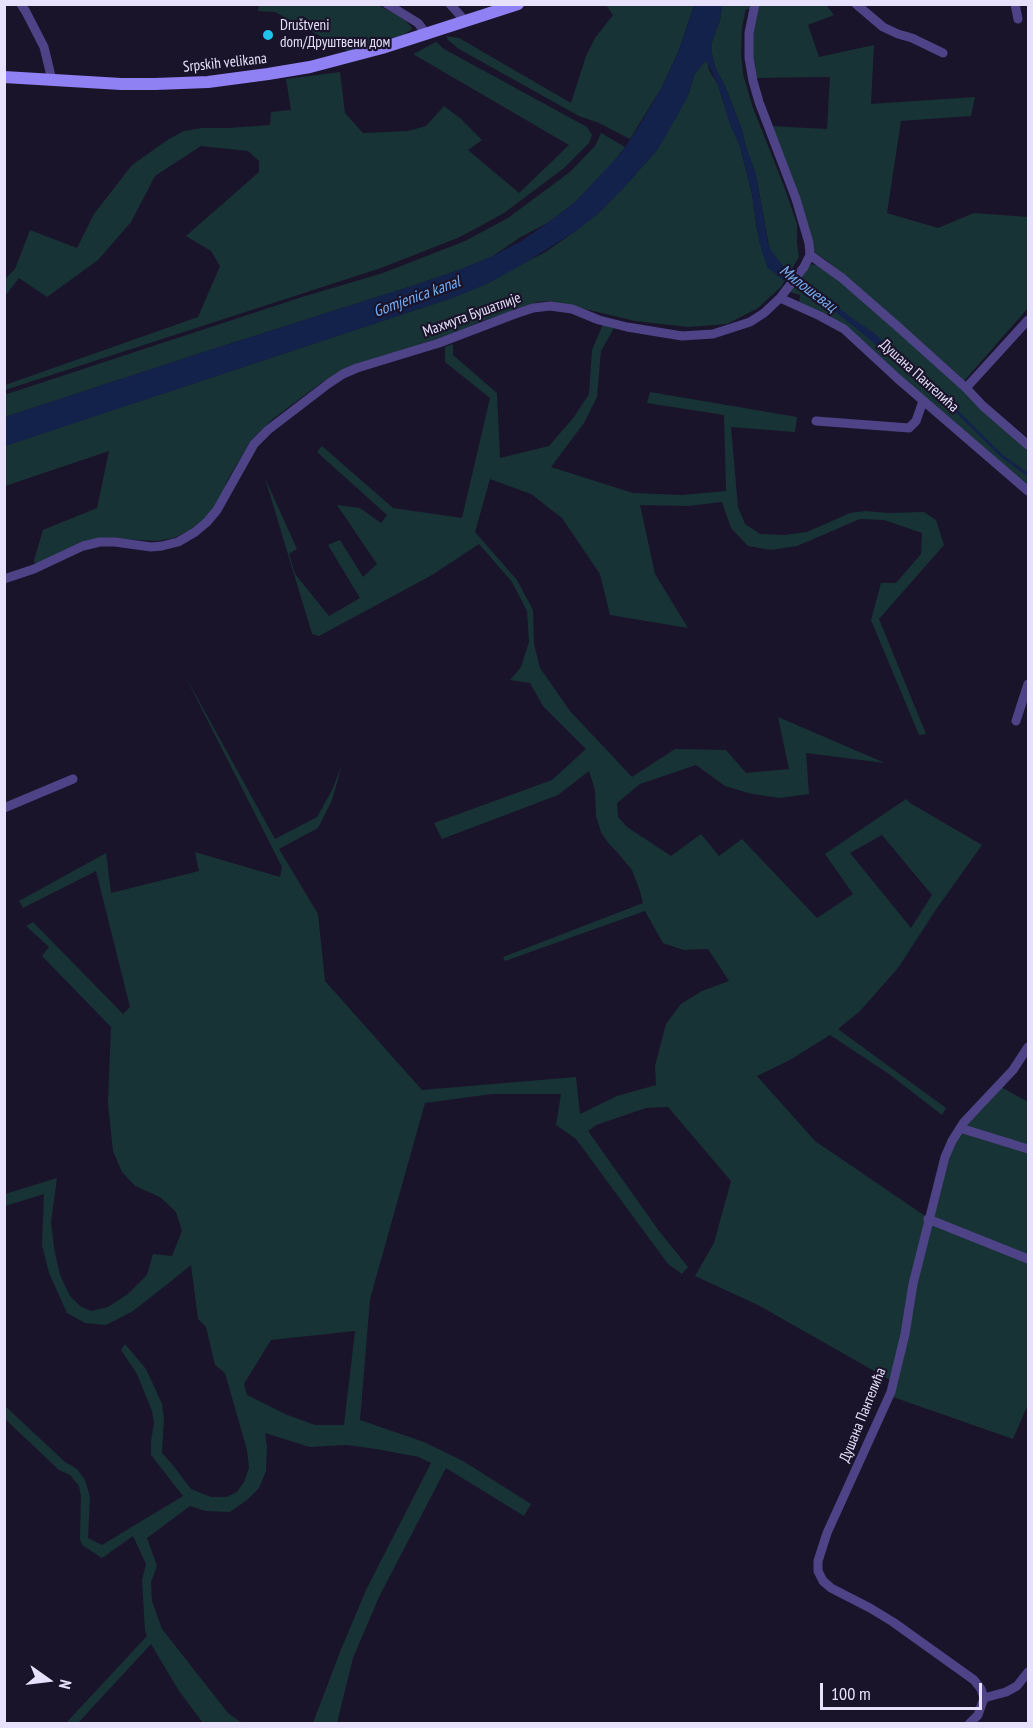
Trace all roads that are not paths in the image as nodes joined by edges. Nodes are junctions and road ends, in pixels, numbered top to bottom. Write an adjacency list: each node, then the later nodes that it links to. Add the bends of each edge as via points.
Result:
1 (21, 4): 13 (street, via 44,47)
2 (387, 4): 10 (street, via 418,23)
3 (450, 4): 9 (street)
4 (518, 4): 9 (main road, Srpskih velikana)
5 (755, 4): 14 (street, via 749,33 753,81 796,199)
6 (856, 4): 11 (street, via 883,27)
7 (1015, 4): 8 (street)
8 (1018, 19)
9 (466, 22): 10 (main road, Srpskih velikana)
10 (426, 35): 13 (main road, Srpskih velikana, via 310,67 208,82)
11 (943, 53)
12 (4, 77): 13 (main road, Srpskih velikana)
13 (52, 80)
14 (810, 255): 15 (street, Махмута Бушатлије); 17 (street, via 842,278)
15 (783, 294): 18 (street, Душана Пантелића, via 844,329); 22 (street, Махмута Бушатлије, via 764,313 738,327 682,336 627,327 572,309 533,308 439,344 357,368 328,384 254,444 217,510 195,532 178,542 150,548 115,542 83,546)
16 (1029, 320): 17 (street)
17 (966, 388): 20 (street)
18 (923, 401): 19 (street, via 909,428); 21 (street, Душана Пантелића)
19 (816, 421)
20 (1029, 446)
21 (1029, 491)
22 (4, 579)
23 (1029, 684): 24 (street)
24 (1016, 721)
25 (73, 779): 26 (street)
26 (4, 808)
27 (1029, 1047): 28 (street, Душана Пантелића)
28 (960, 1128): 29 (street); 30 (street, Душана Пантелића, via 945,1157)
29 (1029, 1149)
30 (928, 1219): 31 (street); 33 (street, Душана Пантелића, via 891,1392 827,1533 819,1571 831,1588 893,1622 960,1669 974,1680)
31 (1029, 1259)
32 (1029, 1672): 33 (street, via 1017,1686)
33 (984, 1698): 34 (street, via 978,1715)
34 (969, 1724)

